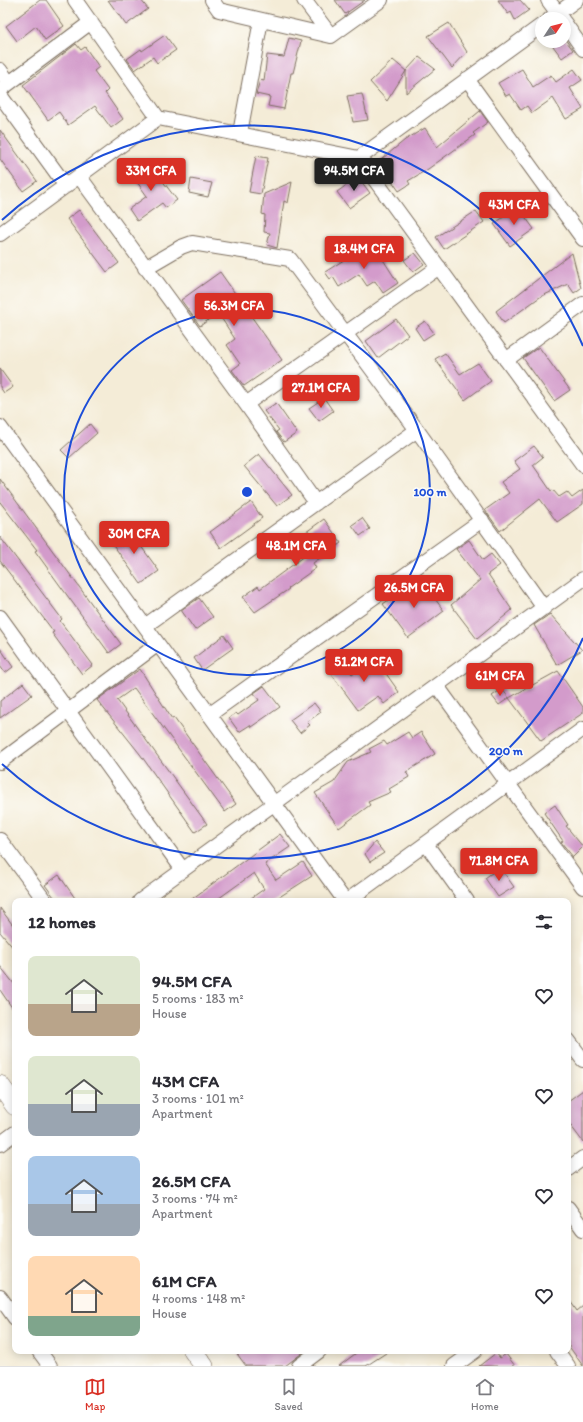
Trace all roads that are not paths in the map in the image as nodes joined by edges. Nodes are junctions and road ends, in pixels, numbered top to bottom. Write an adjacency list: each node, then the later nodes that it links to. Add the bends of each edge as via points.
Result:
1 (75, 0): 10 (street)
2 (212, 0): 9 (street, via 219,10)
3 (304, 0): 13 (street)
4 (381, 0): 13 (street)
5 (548, 0): 7 (street)
6 (576, 0): 8 (street)
7 (555, 12)
8 (564, 12)
9 (261, 20): 13 (street); 20 (street)
10 (91, 22): 17 (street); 19 (street)
11 (535, 30): 16 (street)
12 (571, 34): 14 (street)
13 (331, 36)
14 (583, 48)
15 (0, 70): 17 (street)
16 (467, 79): 21 (street); 25 (street)
17 (5, 86)
18 (0, 94): 23 (street)
19 (158, 118): 20 (street); 22 (street)
20 (240, 133): 21 (street)
21 (359, 158): 26 (street)
22 (79, 176): 23 (street); 27 (street)
23 (66, 186): 24 (street)
24 (0, 234)
25 (583, 239)
26 (439, 267): 29 (street); 30 (street)
27 (145, 268): 29 (street, via 192,243 284,257 294,263); 31 (street)
28 (583, 304): 30 (street)
29 (346, 333): 31 (street); 33 (street)
30 (506, 360): 34 (street)
31 (246, 404): 35 (street)
32 (0, 427): 40 (street)
33 (418, 430): 35 (street); 36 (street)
34 (583, 465)
35 (316, 503): 40 (street)
36 (482, 520): 38 (street); 44 (street)
37 (583, 579): 38 (street)
38 (544, 608): 42 (street)
39 (0, 619): 43 (street)
40 (145, 626): 41 (street)
41 (158, 644): 43 (street); 44 (street)
42 (437, 686): 47 (street); 48 (street)
43 (68, 712): 46 (street); 51 (street)
44 (209, 715): 48 (street)
45 (583, 729): 47 (street)
46 (0, 762)
47 (508, 784): 50 (street); 52 (street)
48 (274, 804): 51 (street); 55 (street)
49 (0, 840): 53 (street)
50 (426, 844): 56 (street); 57 (street)
51 (182, 870): 54 (street)
52 (583, 887)
53 (42, 898)
54 (144, 898)
55 (344, 898)
56 (350, 898)
57 (465, 898)
58 (571, 1044): 59 (street)
59 (583, 1060)
60 (0, 1085): 61 (street)
61 (12, 1102)
62 (12, 1135): 63 (street)
63 (0, 1144)
64 (583, 1158): 65 (street)
65 (571, 1167)
66 (571, 1212): 67 (street)
67 (583, 1229)
68 (0, 1297): 69 (street)
69 (12, 1314)
70 (41, 1354): 75 (street)
71 (195, 1354): 76 (street)
72 (315, 1354): 77 (street)
73 (471, 1354): 78 (street)
74 (559, 1354): 79 (street)
75 (50, 1366)
76 (204, 1366)
77 (298, 1366)
78 (454, 1366)
79 (568, 1366)

